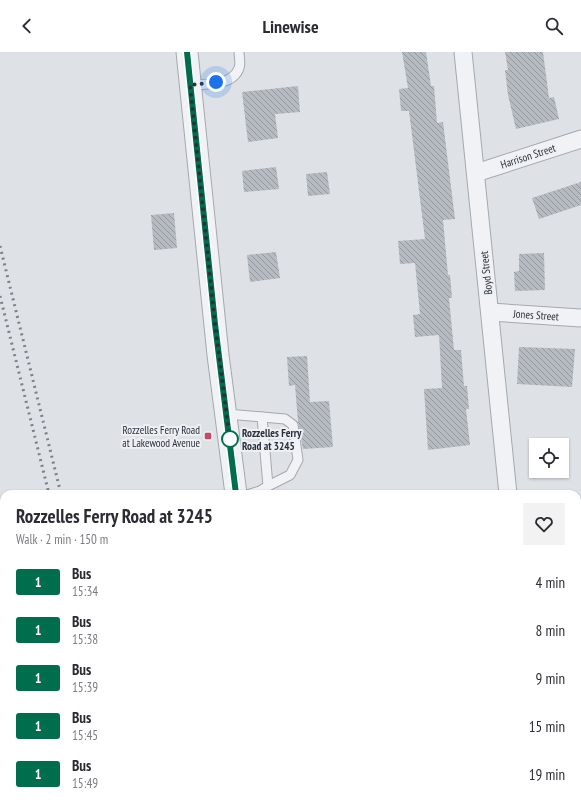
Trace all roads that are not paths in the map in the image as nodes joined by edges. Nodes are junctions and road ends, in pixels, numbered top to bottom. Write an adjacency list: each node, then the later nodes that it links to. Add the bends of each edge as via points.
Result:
1 (187, 52): 4 (street)
2 (239, 52): 4 (lane, via 240,68 225,82)
3 (463, 52): 6 (street, Boyd Street)
4 (190, 85): 9 (street)
5 (581, 139): 6 (street, Harrison Street)
6 (476, 173): 7 (street, Boyd Street)
7 (490, 312): 8 (street, Jones Street); 14 (street, Boyd Street)
8 (581, 318)
9 (227, 414): 10 (lane); 12 (street)
10 (262, 418): 11 (lane); 11 (lane, via 285,419 294,425 298,460 290,475)
11 (268, 486): 13 (lane)
12 (236, 490)
13 (262, 490)
14 (508, 490)

